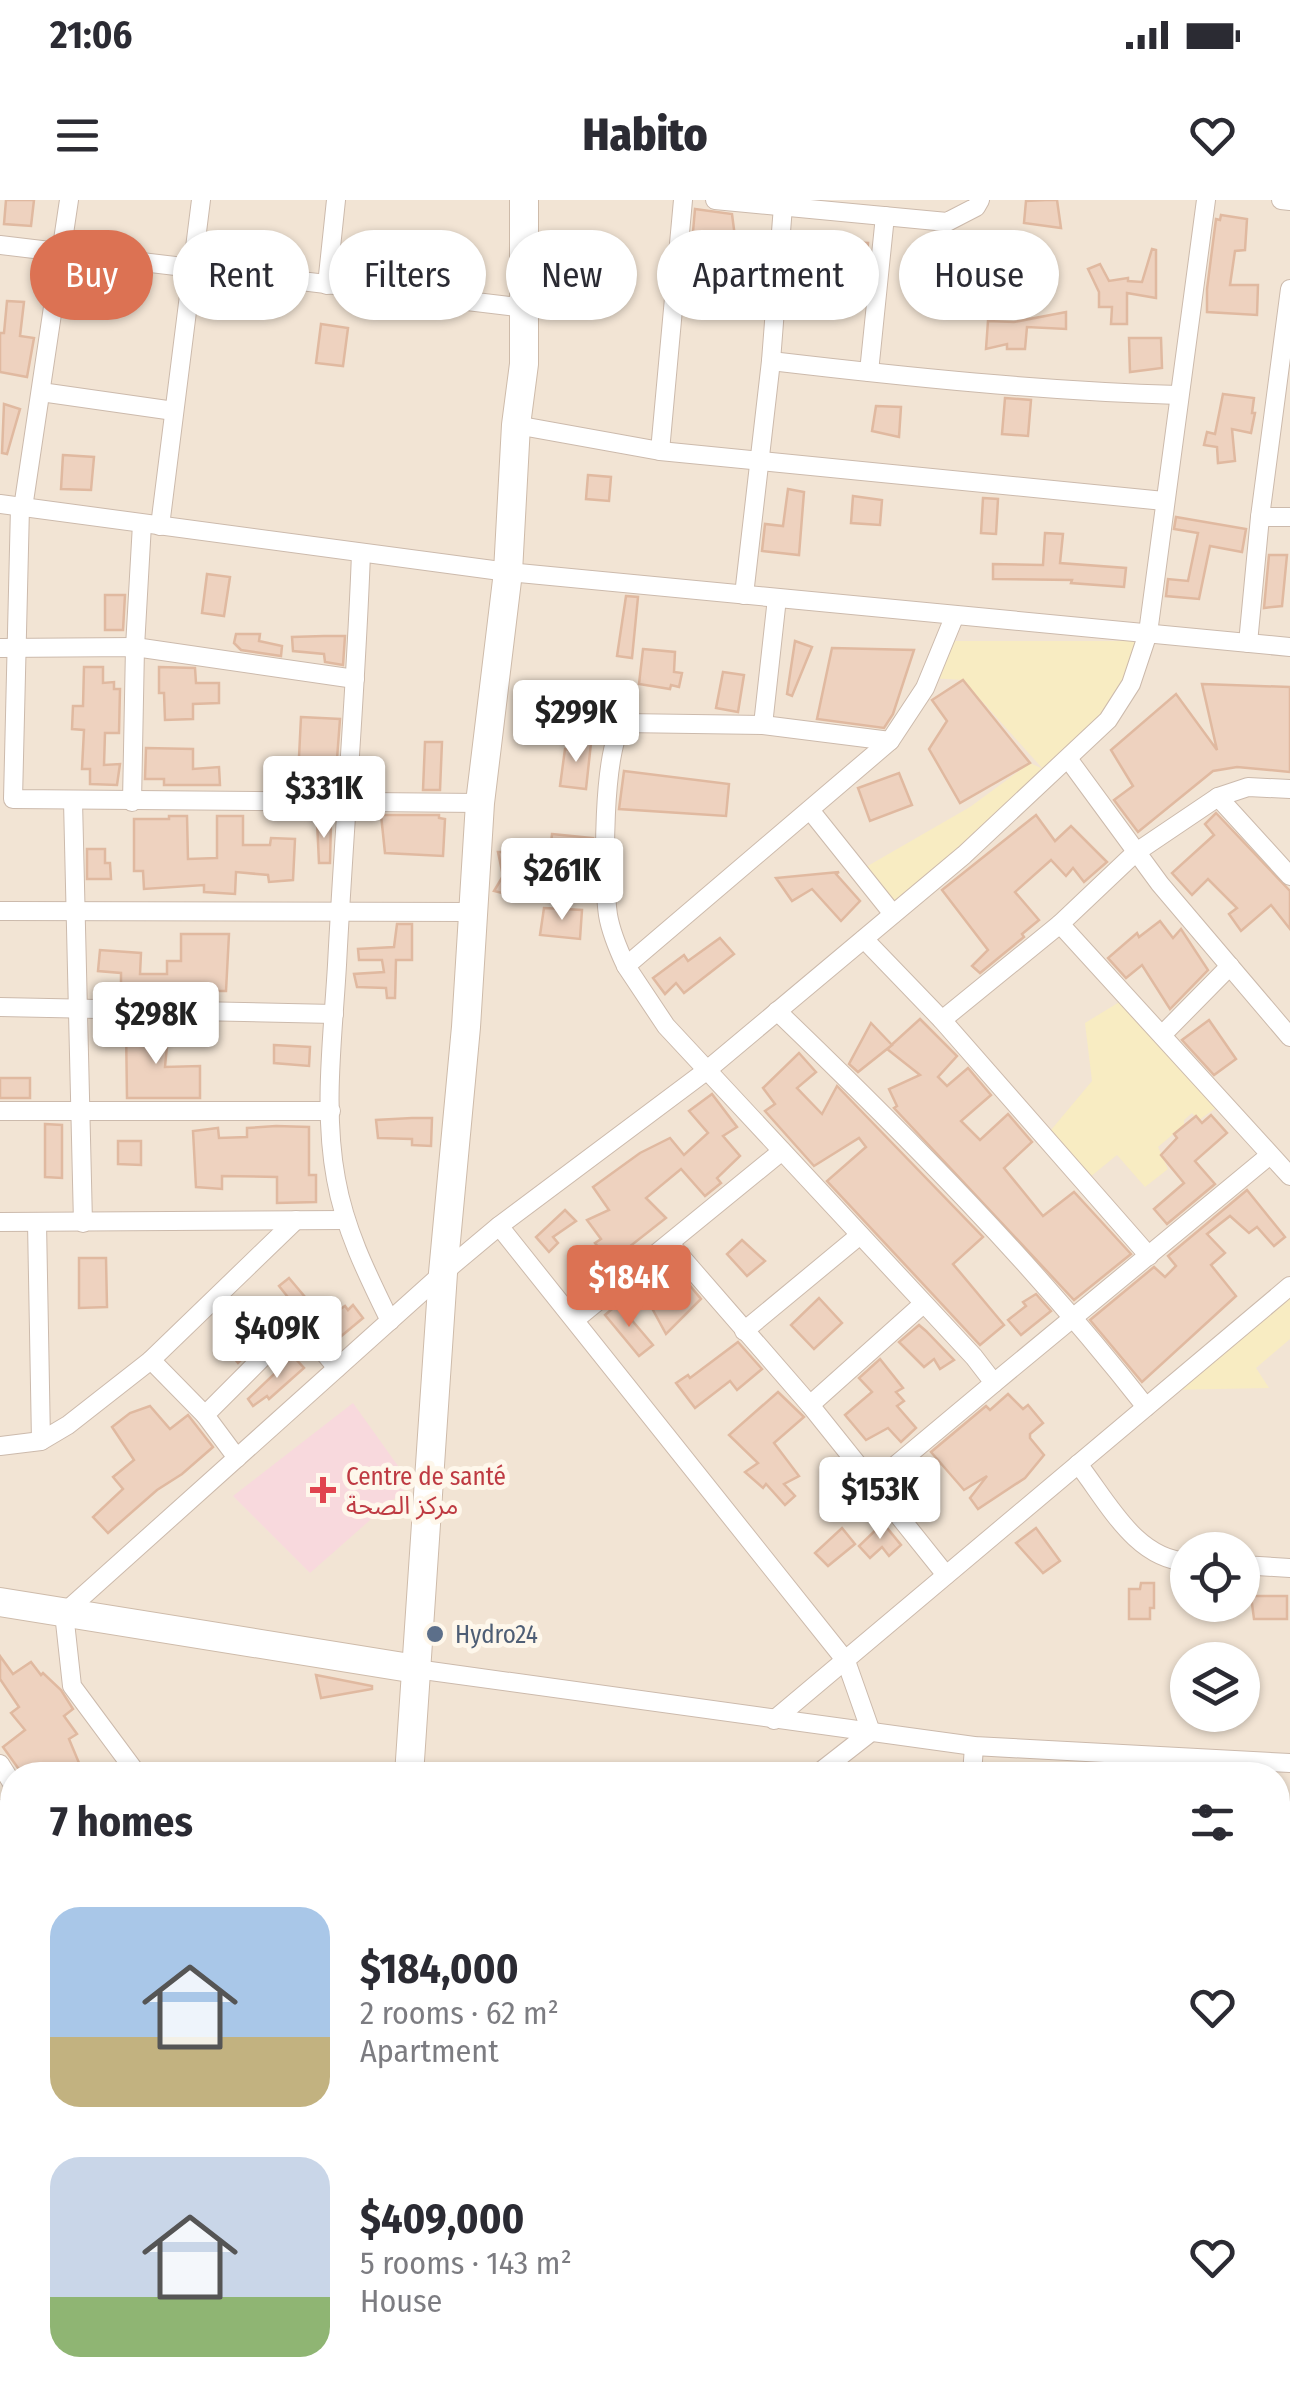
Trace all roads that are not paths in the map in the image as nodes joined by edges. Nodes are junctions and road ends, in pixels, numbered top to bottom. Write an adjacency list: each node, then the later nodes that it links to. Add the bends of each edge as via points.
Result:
1 (69, 200): 13 (street)
2 (201, 200): 14 (street)
3 (336, 200): 19 (street)
4 (524, 200): 15 (street)
5 (682, 200): 31 (street)
6 (715, 200): 11 (street)
7 (980, 200): 12 (street, via 947,222)
8 (1206, 200): 28 (street)
9 (1281, 200): 10 (street)
10 (1290, 201)
11 (783, 206): 12 (street); 25 (street)
12 (885, 216): 26 (street)
13 (65, 230)
14 (197, 230)
15 (525, 230)
16 (0, 245): 17 (street)
17 (30, 249)
18 (309, 283): 19 (street)
19 (327, 285): 21 (street)
20 (1290, 290): 36 (street)
21 (506, 306)
22 (52, 320): 27 (street)
23 (186, 320): 29 (street)
24 (525, 320): 30 (street)
25 (771, 361): 26 (street); 32 (street)
26 (870, 372): 28 (street)
27 (41, 392): 29 (street); 35 (street)
28 (1178, 395): 33 (street)
29 (174, 412): 38 (street)
30 (516, 425): 31 (street); 40 (street)
31 (660, 451): 32 (street)
32 (759, 460): 33 (street); 41 (street)
33 (1164, 500): 44 (street)
34 (0, 504): 35 (street)
35 (22, 508): 38 (street); 48 (street)
36 (1260, 517): 37 (street); 45 (street)
37 (1290, 517)
38 (151, 525): 39 (street); 46 (street)
39 (361, 553): 40 (street); 49 (street)
40 (508, 572): 41 (street); 59 (street)
41 (744, 595): 42 (street)
42 (777, 598): 43 (street); 50 (street)
43 (955, 615): 44 (street); 51 (street, via 925,688)
44 (1148, 633): 45 (street); 52 (street, via 1131,684 1108,720)
45 (1248, 643): 47 (street)
46 (135, 647): 48 (street); 49 (street); 58 (street)
47 (1290, 647)
48 (8, 648): 55 (street)
49 (356, 678): 57 (street)
50 (763, 725): 51 (street); 70 (street, via 636,721 618,728 605,828 607,909)
51 (890, 741): 60 (street)
52 (1068, 760): 61 (street); 67 (street)
53 (1290, 789): 54 (street, via 1248,787)
54 (1218, 798): 61 (street); 62 (street)
55 (6, 799): 56 (street)
56 (73, 801): 58 (street); 64 (street)
57 (345, 801): 58 (street); 59 (street); 65 (street)
58 (132, 802)
59 (480, 803): 66 (street)
60 (810, 810): 67 (street); 70 (street)
61 (1135, 853): 68 (street); 71 (street)
62 (1290, 876)
63 (0, 911): 64 (street)
64 (74, 911): 65 (street); 73 (street)
65 (340, 912): 66 (street); 75 (street)
66 (474, 912): 95 (street)
67 (894, 914): 69 (street)
68 (1060, 924): 76 (street); 77 (street)
69 (864, 938): 74 (street); 76 (street)
70 (626, 966): 79 (street)
71 (1230, 966): 77 (street); 78 (street)
72 (0, 1006): 73 (street)
73 (77, 1008): 75 (street); 82 (street)
74 (777, 1011): 79 (street); 99 (street, via 896,1125)
75 (334, 1014): 80 (street)
76 (942, 1020): 94 (street)
77 (1162, 1035): 84 (street)
78 (1290, 1037)
79 (706, 1071): 83 (street); 91 (street)
80 (330, 1111): 82 (street); 87 (street)
81 (0, 1112): 82 (street)
82 (81, 1113): 90 (street)
83 (782, 1151): 92 (street); 93 (street)
84 (1270, 1154): 85 (street); 94 (street)
85 (1290, 1176)
86 (296, 1220): 87 (street); 90 (street); 102 (street)
87 (344, 1220): 100 (street)
88 (0, 1222): 89 (street)
89 (37, 1222): 90 (street); 108 (street)
90 (83, 1223)
91 (499, 1226): 95 (street); 98 (street)
92 (860, 1236): 97 (street); 101 (street)
93 (670, 1244): 98 (street); 101 (street)
94 (1150, 1256): 99 (street)
95 (443, 1273): 100 (street); 120 (street)
96 (1290, 1286): 106 (street)
97 (924, 1304): 104 (street); 105 (street)
98 (576, 1319): 119 (street)
99 (1074, 1320): 104 (street); 106 (street)
100 (390, 1321): 103 (street)
101 (744, 1331): 105 (street)
102 (151, 1360): 107 (street); 108 (street)
103 (337, 1368): 107 (street, via 306,1330 289,1330); 110 (street)
104 (994, 1383): 112 (street)
105 (810, 1406): 112 (street)
106 (1146, 1407): 111 (street)
107 (205, 1415): 110 (street)
108 (41, 1441): 109 (street)
109 (0, 1446)
110 (237, 1458): 118 (street)
111 (1078, 1464): 113 (street, via 1140,1544); 116 (street)
112 (872, 1485): 116 (street)
113 (1170, 1558)
114 (1260, 1566): 115 (street)
115 (1290, 1568)
116 (946, 1576): 119 (street)
117 (0, 1602): 118 (street)
118 (64, 1612): 120 (street); 124 (street, via 72,1686)
119 (846, 1660): 121 (street); 122 (street)
120 (416, 1668): 121 (street); 125 (street)
121 (774, 1720): 122 (street)
122 (870, 1732): 123 (street); 126 (street)
123 (974, 1746): 127 (street); 128 (street)
124 (128, 1762)
125 (410, 1762)
126 (832, 1762)
127 (973, 1762)
128 (1271, 1762)

